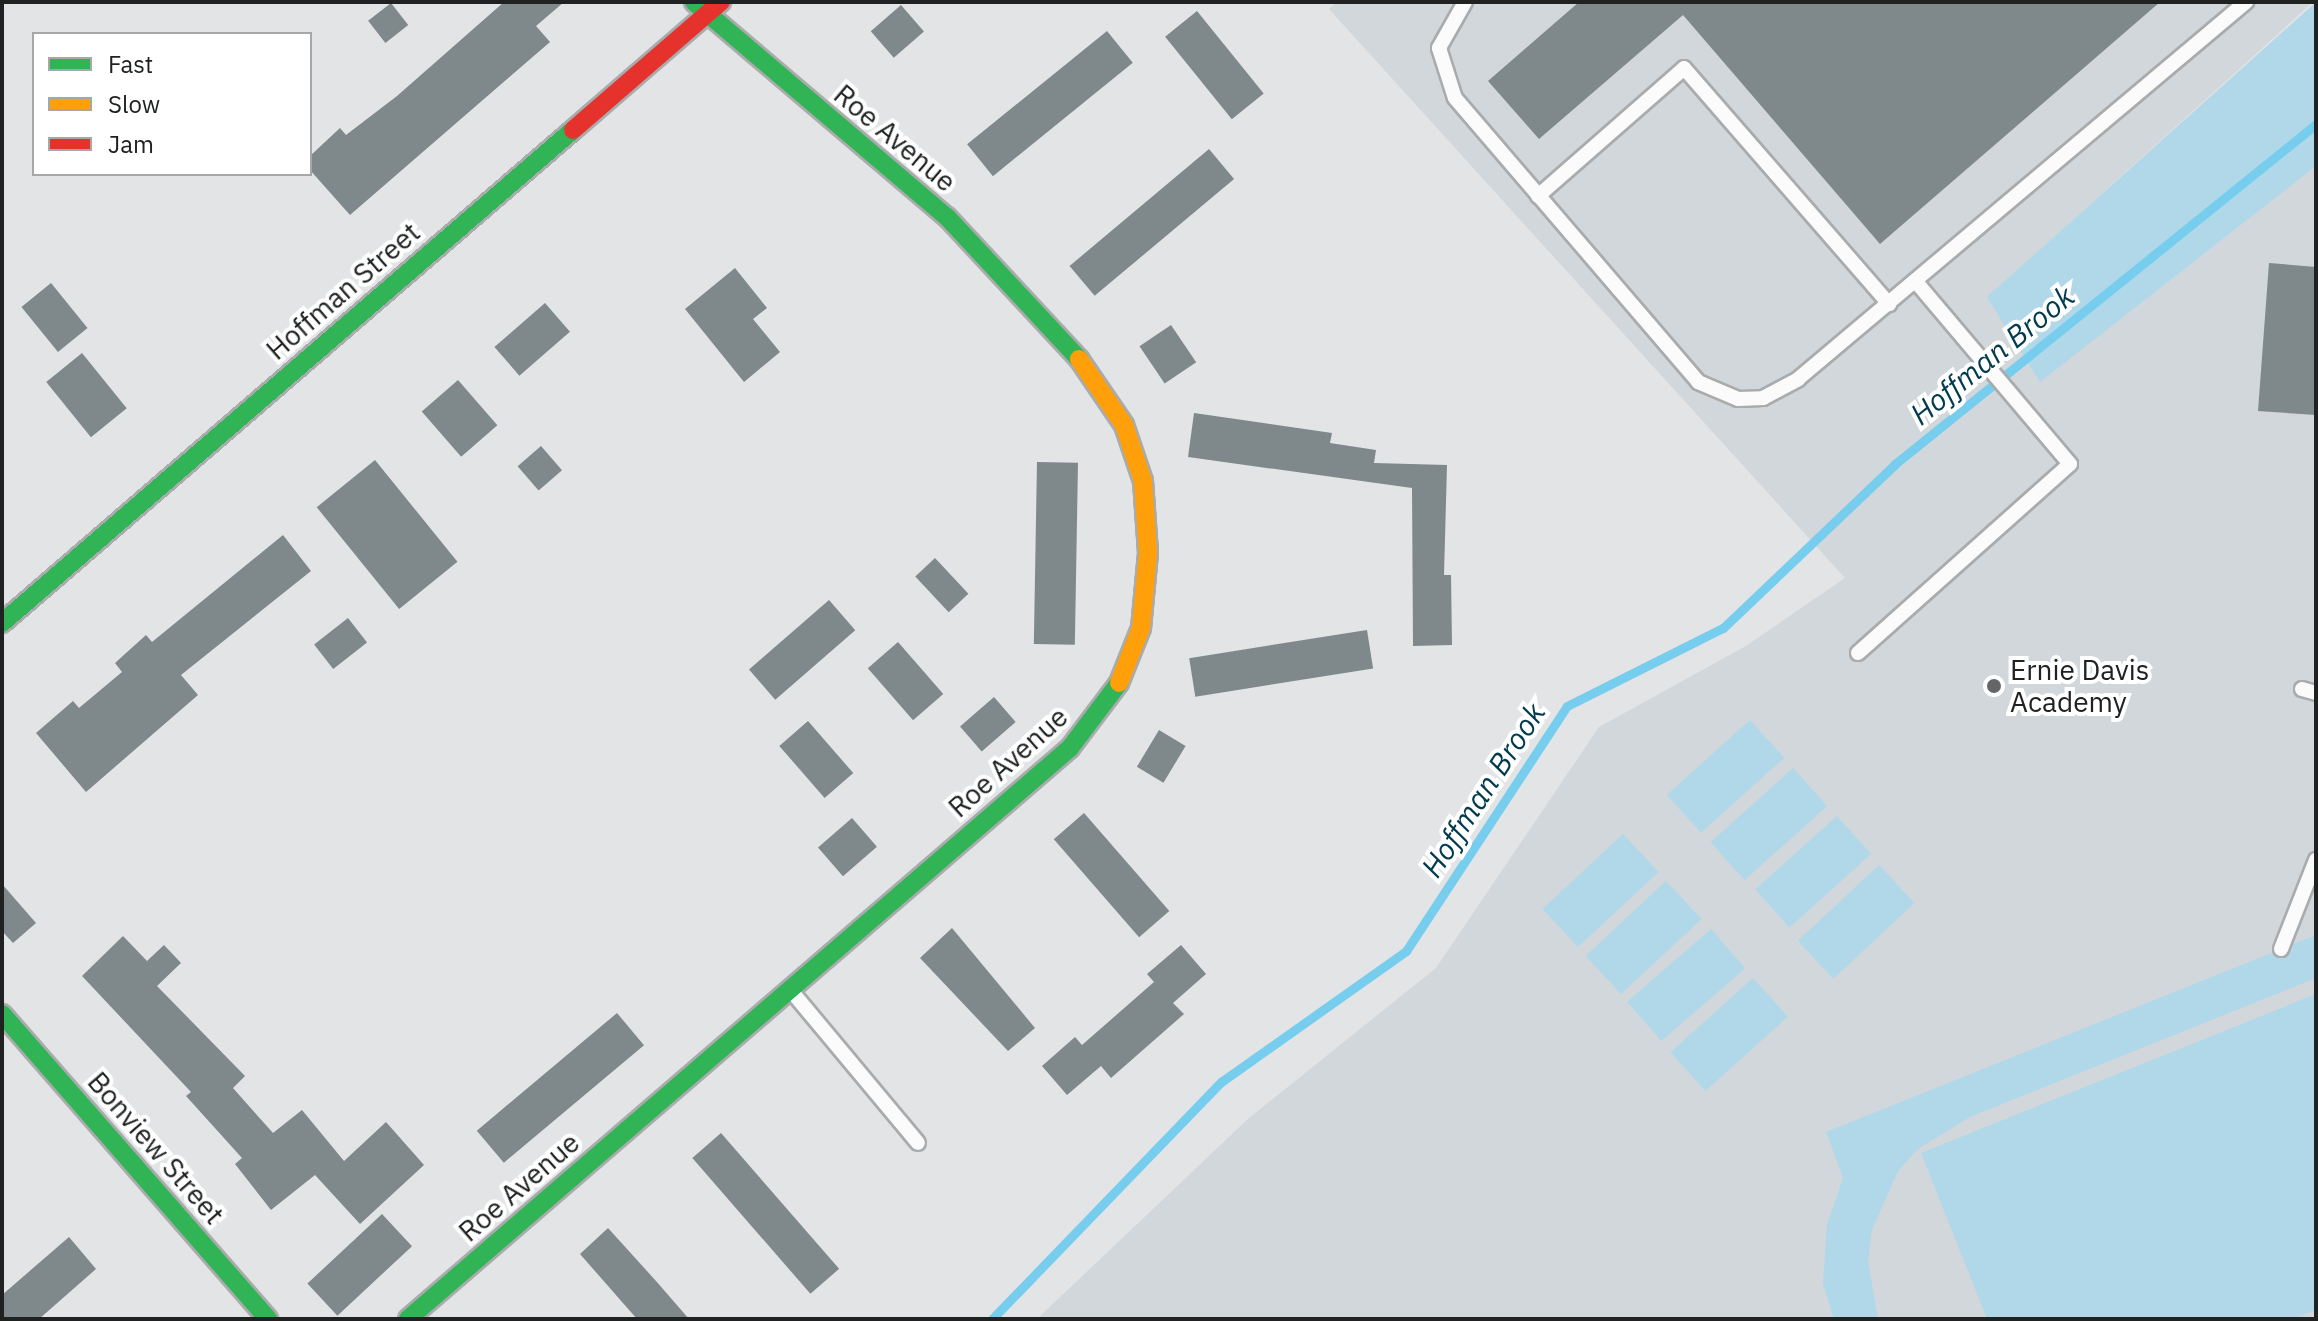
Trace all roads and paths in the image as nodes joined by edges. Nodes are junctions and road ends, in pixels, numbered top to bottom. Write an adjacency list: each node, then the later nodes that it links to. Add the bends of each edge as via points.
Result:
1 (721, 2): 4 (street, Hoffman Street)
2 (1465, 2): 5 (lane, via 1444,29 1443,74 1455,98)
3 (2246, 2): 6 (lane)
4 (699, 9): 8 (street, Hoffman Street); 12 (street, Roe Avenue, via 947,217 1021,290 1086,366 1124,425 1143,481 1148,553 1141,628 1119,684 1094,721)
5 (1538, 196): 7 (lane, via 1698,382 1719,395 1738,399 1782,391); 7 (lane, via 1684,68)
6 (1916, 282): 7 (lane); 9 (lane, via 2070,464)
7 (1889, 304)
8 (2, 623)
9 (1858, 653)
10 (2316, 860): 11 (lane)
11 (2281, 949)
12 (791, 989): 14 (lane); 16 (street, Roe Avenue)
13 (2, 1014): 15 (street, Bonview Street)
14 (918, 1143)
15 (268, 1319)
16 (408, 1319)

